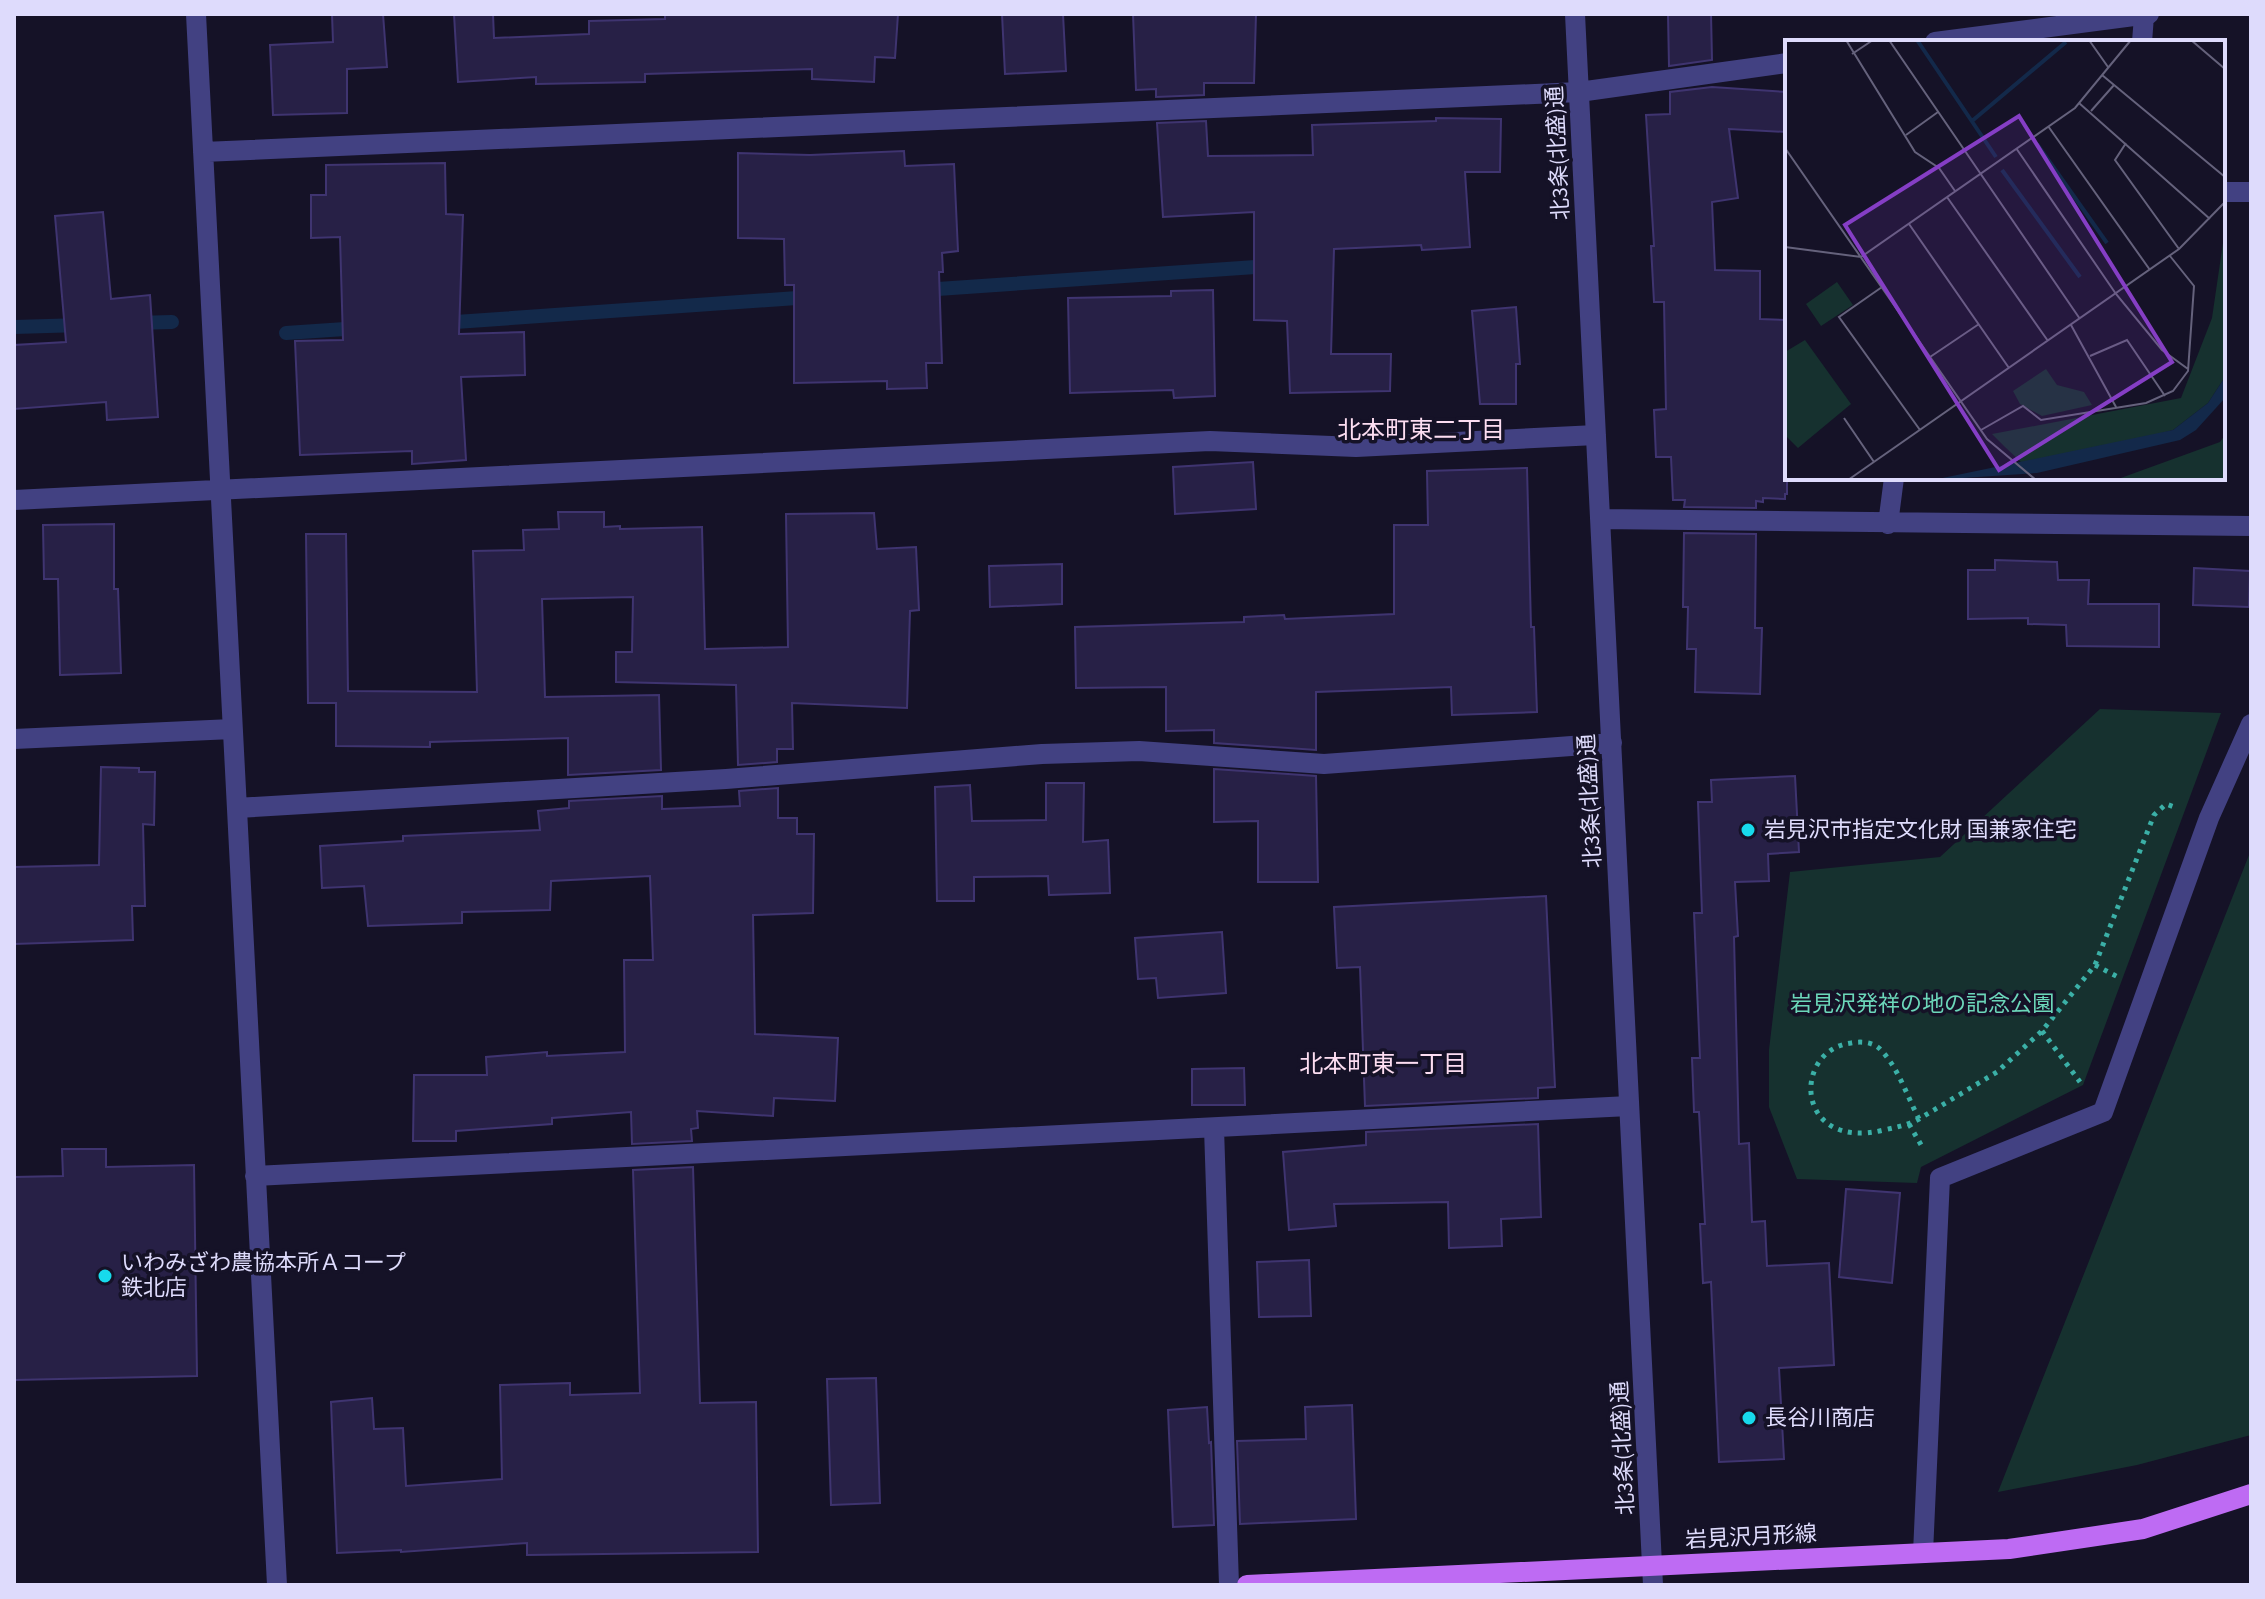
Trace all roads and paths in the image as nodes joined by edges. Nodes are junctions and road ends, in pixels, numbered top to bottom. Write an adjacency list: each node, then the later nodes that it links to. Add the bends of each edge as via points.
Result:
1 (196, 14): 8 (street)
2 (1575, 14): 7 (street, 北3条(北盛)通)
3 (2146, 15): 4 (street); 5 (street)
4 (1951, 40)
5 (2142, 40)
6 (1785, 63): 7 (street)
7 (1579, 92): 8 (street); 11 (street, 北3条(北盛)通)
8 (203, 152): 13 (street)
9 (2225, 192): 10 (street)
10 (2251, 192)
11 (1596, 435): 13 (street, via 1356,447 1194,442); 15 (street, 北3条(北盛)通)
12 (1894, 480): 16 (street)
13 (221, 489): 14 (street); 19 (street)
14 (14, 500)
15 (1600, 519): 16 (street); 21 (street, 北3条(北盛)通)
16 (1888, 524): 17 (street)
17 (2251, 526)
18 (2251, 724): 23 (street)
19 (232, 729): 20 (street); 22 (street)
20 (14, 739)
21 (1612, 743): 22 (street, via 1324,764 1139,751 1042,754); 25 (street, 北3条(北盛)通)
22 (237, 808): 29 (street)
23 (2209, 818): 24 (path, via 2166,804 2154,815 2095,965); 26 (street)
24 (2042, 1031): 26 (path); 27 (path, via 1997,1072)
25 (1629, 1106): 28 (street); 32 (street, 北3条(北盛)通)
26 (2103, 1112): 31 (street, via 1940,1178)
27 (1919, 1119): 27 (path, via 1860,1135 1831,1127 1813,1102 1814,1072 1833,1048 1863,1042 1877,1046 1896,1071)
28 (1214, 1128): 29 (street); 34 (street)
29 (255, 1176): 33 (street)
30 (2251, 1494): 31 (main road, 岩見沢月形線, via 2143,1529 2009,1549)
31 (1923, 1553): 32 (main road, 岩見沢月形線)
32 (1653, 1575): 35 (main road, 岩見沢月形線)
33 (277, 1585)
34 (1229, 1585)
35 (1247, 1585)

